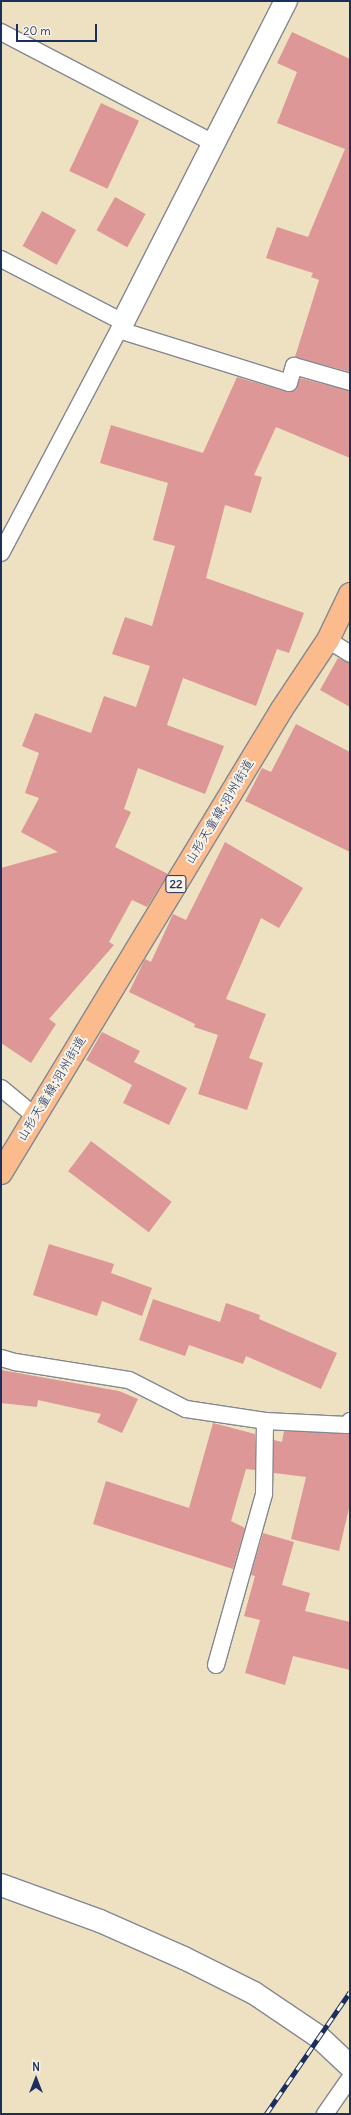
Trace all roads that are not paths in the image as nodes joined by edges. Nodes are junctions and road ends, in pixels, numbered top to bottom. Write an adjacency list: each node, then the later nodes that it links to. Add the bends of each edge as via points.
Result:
1 (286, 1): 3 (street)
2 (1, 32): 3 (lane)
3 (213, 143): 5 (street)
4 (1, 259): 5 (lane)
5 (121, 326): 6 (lane, via 290,383 294,366); 7 (lane)
6 (350, 382)
7 (1, 553)
8 (350, 594): 9 (main road, 山形天童線;羽州街道 / 22)
9 (328, 640): 10 (lane); 12 (main road, 山形天童線;羽州街道 / 22, via 282,709)
10 (350, 654)
11 (1, 1088): 12 (lane)
12 (36, 1117): 13 (main road, 山形天童線;羽州街道 / 22)
13 (1, 1173)
14 (1, 1358): 15 (lane, via 129,1380 186,1409)
15 (265, 1420): 16 (lane, via 347,1425); 17 (lane, via 264,1494)
16 (350, 1421)
17 (216, 1665)
18 (1, 1885): 19 (street, via 100,1921 184,1958 247,1990 319,2037)
19 (350, 2066)
20 (350, 2078): 21 (lane)
21 (325, 2114)

